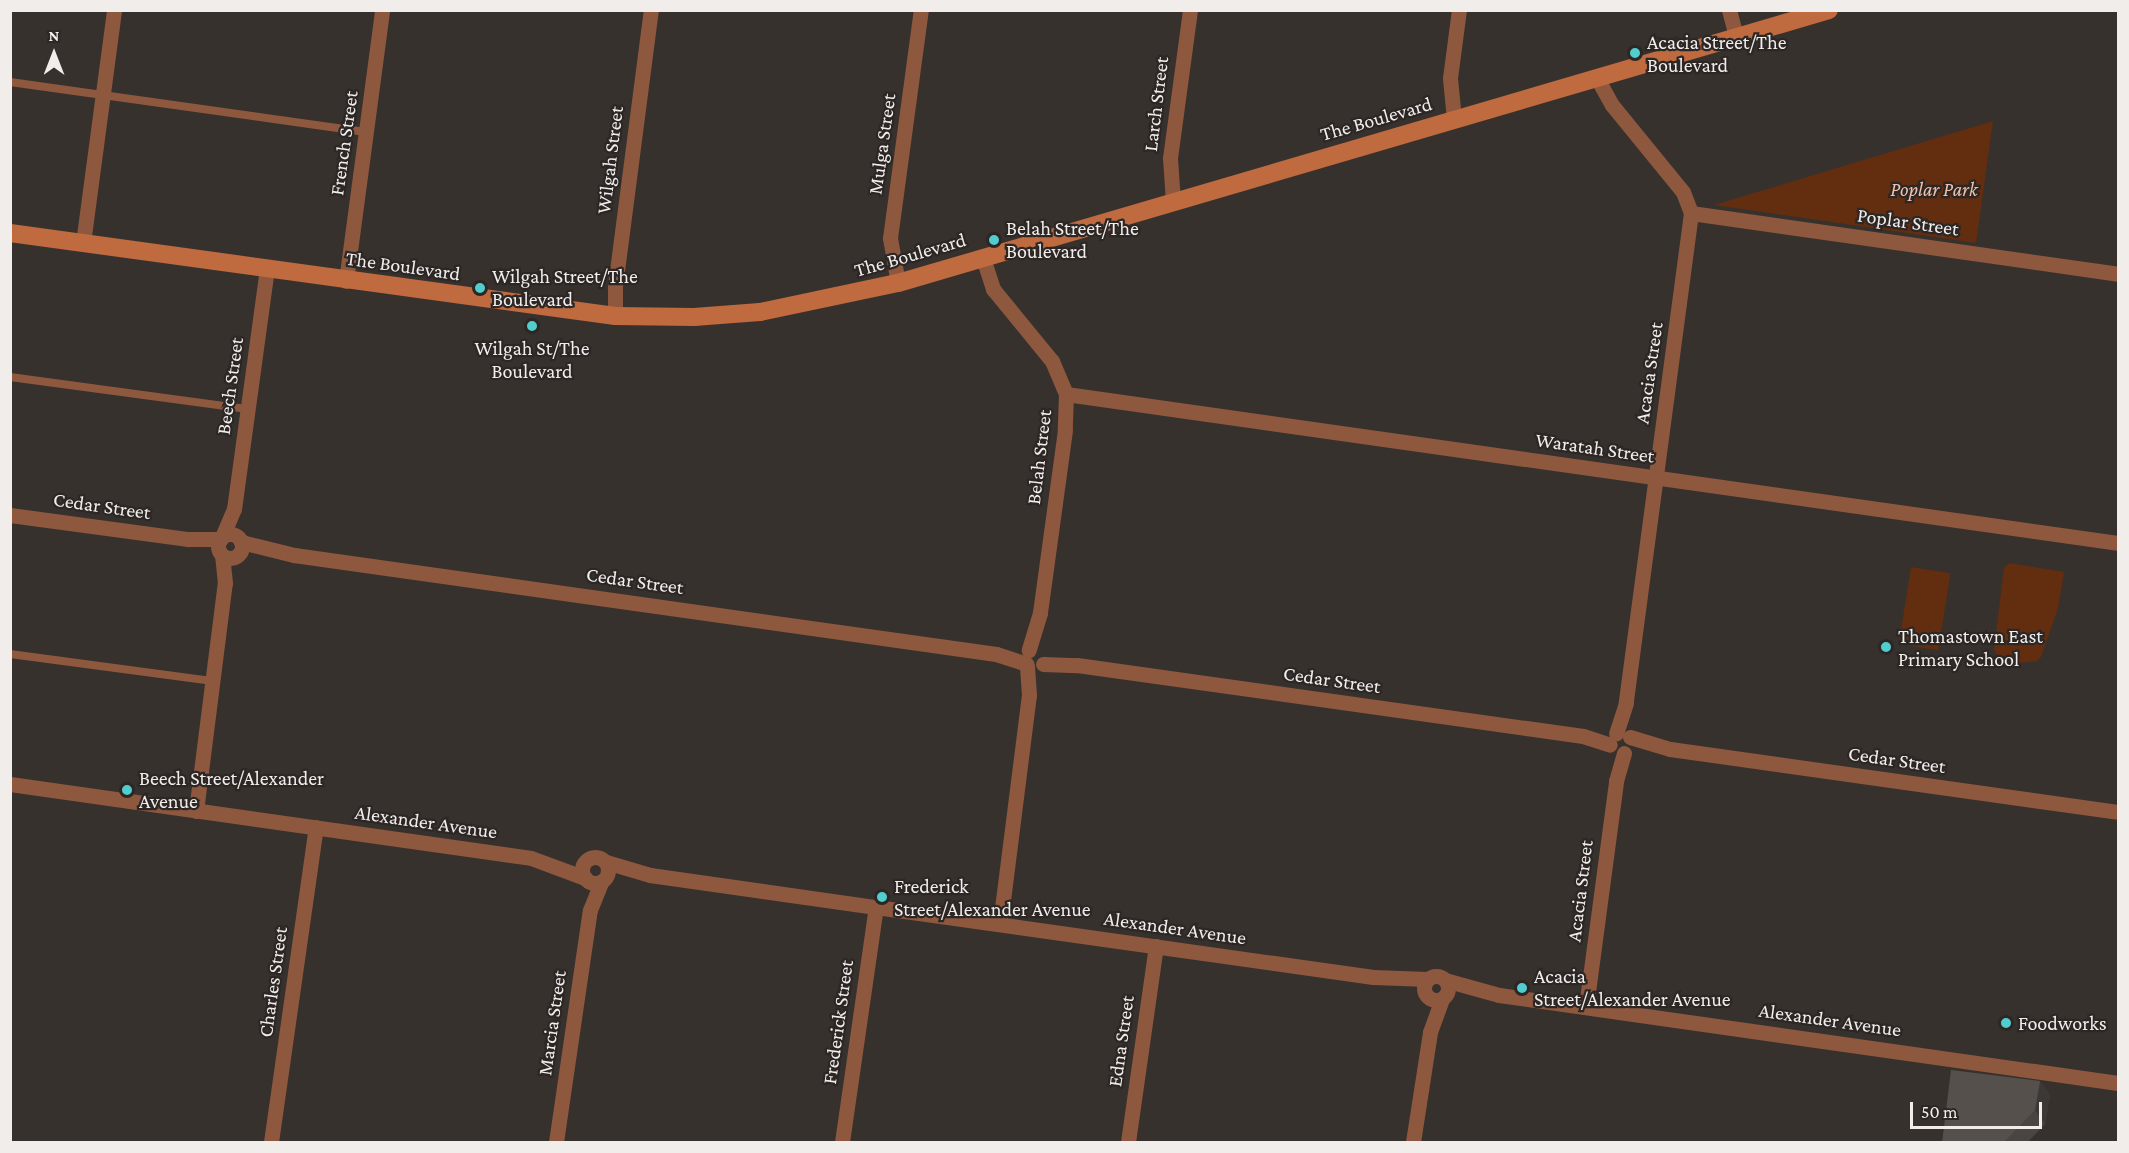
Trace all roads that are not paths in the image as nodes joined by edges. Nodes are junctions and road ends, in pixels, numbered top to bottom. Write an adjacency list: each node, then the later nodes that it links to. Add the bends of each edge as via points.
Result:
1 (114, 10): 12 (street)
2 (382, 10): 14 (street, French Street)
3 (651, 10): 24 (street, Wilgah Street, via 615,286)
4 (921, 10): 23 (street, Mulga Street, via 890,238)
5 (1190, 10): 15 (street, Larch Street, via 1170,158)
6 (1459, 10): 13 (street, via 1450,78)
7 (1729, 10): 9 (street)
8 (1829, 10): 9 (street, The Boulevard)
9 (1736, 37): 10 (street, The Boulevard)
10 (1597, 78): 13 (street, The Boulevard); 16 (street, via 1617,112 1683,192)
11 (10, 82): 12 (lane)
12 (102, 95): 14 (lane); 18 (street)
13 (1454, 120): 15 (street, The Boulevard)
14 (366, 132): 22 (street, French Street)
15 (1173, 202): 19 (street, The Boulevard)
16 (1691, 213): 21 (street, Poplar Street); 28 (street, Acacia Street)
17 (10, 233): 18 (street, The Boulevard)
18 (83, 243): 20 (street, The Boulevard)
19 (983, 258): 23 (street, The Boulevard); 26 (street, Belah Street, via 993,289 1052,362)
20 (267, 269): 22 (street, The Boulevard); 27 (street, Beech Street)
21 (2118, 273)
22 (346, 280): 24 (street, The Boulevard)
23 (898, 283): 24 (street, The Boulevard, via 760,312 694,317)
24 (615, 316)
25 (10, 377): 27 (lane)
26 (1066, 394): 28 (street, Waratah Street); 33 (street, Belah Street, via 1065,430)
27 (248, 409): 31 (street, Beech Street)
28 (1656, 477): 30 (street, Waratah Street); 35 (street, Acacia Street)
29 (10, 514): 31 (street, Cedar Street)
30 (2118, 543)
31 (230, 547): 33 (street, Cedar Street); 34 (street, Beech Street)
32 (10, 654): 34 (lane)
33 (1035, 659): 35 (street, Cedar Street); 46 (street, Belah Street)
34 (213, 681): 37 (street, Beech Street)
35 (1621, 742): 38 (street, Cedar Street); 53 (street, Acacia Street)
36 (10, 784): 37 (street, Alexander Avenue)
37 (196, 811): 39 (street, Alexander Avenue)
38 (2118, 812)
39 (315, 827): 41 (street, Alexander Avenue); 55 (street, Charles Street)
40 (587, 860): 41 (street, Alexander Avenue); 42 (street, Alexander Avenue, via 595,857); 44 (street, via 583,871)
41 (549, 862): 44 (street, Alexander Avenue)
42 (606, 862): 43 (street, Alexander Avenue); 44 (street)
43 (650, 875): 44 (street, Alexander Avenue); 45 (street, Alexander Avenue)
44 (595, 879): 56 (street, Marcia Street)
45 (876, 907): 46 (street, Alexander Avenue); 57 (street, Frederick Street)
46 (1000, 924): 47 (street, Alexander Avenue)
47 (1156, 946): 48 (street, Alexander Avenue); 58 (street, Edna Street)
48 (1373, 977): 49 (street, Alexander Avenue); 52 (street, Alexander Avenue)
49 (1428, 979): 50 (street, Alexander Avenue, via 1435,976); 52 (street, via 1424,985)
50 (1445, 980): 51 (street, Alexander Avenue); 52 (street)
51 (1499, 995): 52 (street, Alexander Avenue); 53 (street, Alexander Avenue)
52 (1435, 997): 59 (street)
53 (1586, 1007): 54 (street, Alexander Avenue)
54 (2118, 1083)
55 (271, 1143)
56 (556, 1143)
57 (842, 1143)
58 (1128, 1143)
59 (1413, 1143)

